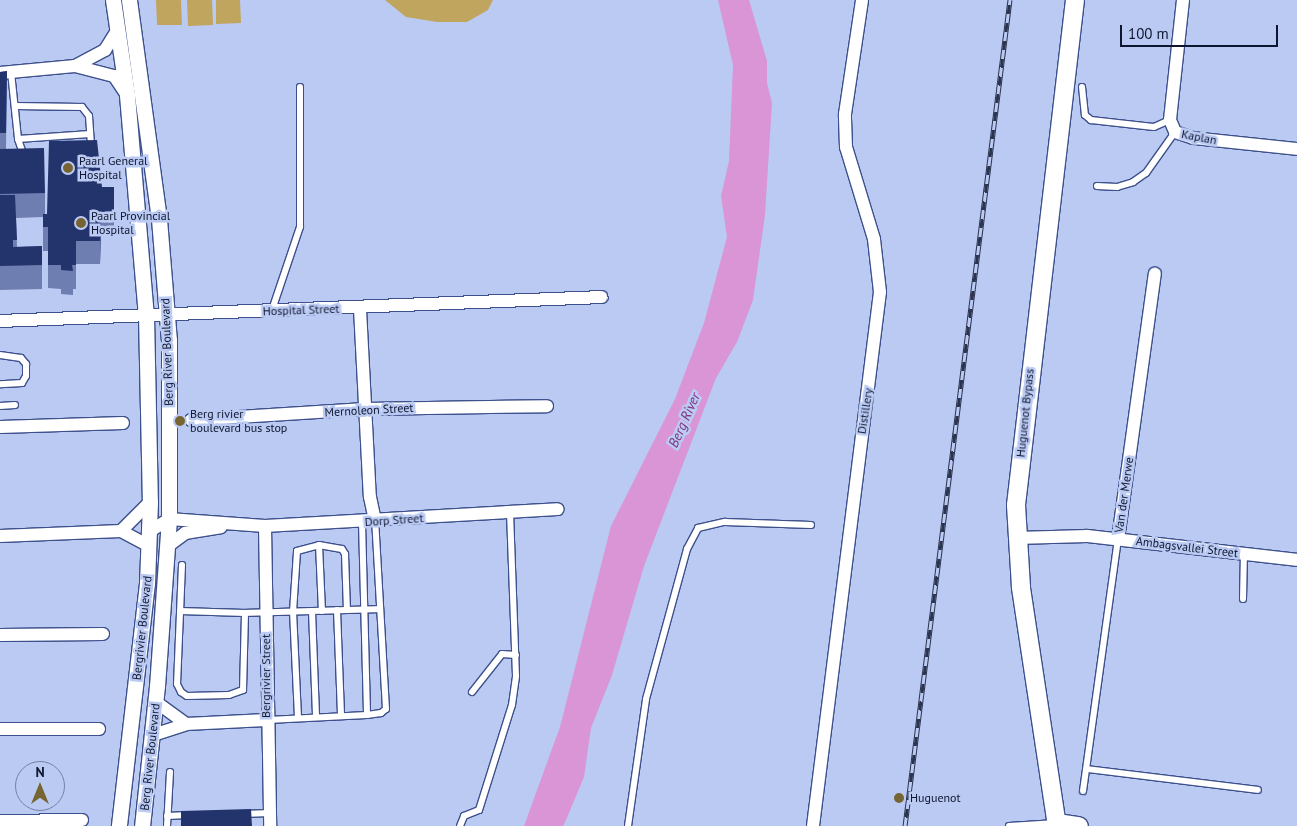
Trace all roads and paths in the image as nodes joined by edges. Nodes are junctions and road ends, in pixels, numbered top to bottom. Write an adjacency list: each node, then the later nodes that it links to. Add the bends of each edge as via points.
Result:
1 (113, 0): 6 (street, Berg River Boulevard)
2 (129, 0): 24 (street, Berg River Boulevard, via 148,125)
3 (862, 0): 99 (street, Distillery, via 846,114 846,146 874,239 880,292)
4 (1075, 0): 49 (main road, Huguenot Bypass, via 1023,425)
5 (1183, 0): 13 (street, Kaplan)
6 (118, 28): 7 (street, via 104,50); 11 (street, Berg River Boulevard)
7 (75, 66): 8 (street); 11 (street, via 114,76)
8 (5, 73): 12 (lane)
9 (300, 87): 23 (lane, via 300,227)
10 (1082, 87): 13 (lane, via 1085,115 1090,120)
11 (127, 95): 25 (street, Berg River Boulevard)
12 (14, 106): 14 (lane, via 82,107 89,116); 15 (lane)
13 (1173, 126): 16 (street, Kaplan, via 1193,138); 19 (lane, via 1140,177 1117,187)
14 (90, 134): 15 (lane); 17 (lane)
15 (18, 139): 18 (lane, via 21,151)
16 (1297, 149)
17 (90, 155)
18 (32, 161)
19 (1097, 186)
20 (1155, 274): 51 (street, Van der Merwe)
21 (602, 297): 22 (street, Hospital Street)
22 (360, 309): 23 (street, Hospital Street); 32 (street)
23 (271, 311): 24 (street, Hospital Street)
24 (167, 314): 25 (street, Hospital Street); 41 (street, Berg River Boulevard)
25 (146, 315): 26 (street, Hospital Street); 36 (street, Berg River Boulevard)
26 (0, 321)
27 (0, 355): 28 (lane, via 21,358 26,364 26,376 22,383)
28 (0, 384)
29 (15, 405): 30 (lane)
30 (0, 406)
31 (547, 406): 32 (street, Mernoleon Street)
32 (365, 409): 33 (street, Mernoleon Street); 37 (street)
33 (191, 420)
34 (123, 423): 35 (street)
35 (0, 427)
36 (149, 429): 38 (street, Bergrivier Boulevard)
37 (370, 497): 42 (street); 43 (street)
38 (150, 502): 47 (street); 50 (street, Bergrivier Boulevard)
39 (558, 509): 40 (street, Dorp Street)
40 (510, 512): 42 (street, Dorp Street); 70 (lane)
41 (169, 519): 45 (street, Dorp Street); 50 (street); 53 (street, Berg River Boulevard)
42 (375, 521): 43 (street, Dorp Street); 59 (lane)
43 (362, 522): 46 (street, Dorp Street); 58 (lane)
44 (811, 524): 98 (lane, via 725,522 698,528 687,549 646,699)
45 (231, 525): 46 (street, Dorp Street); 53 (street, Dorp Street, via 185,533)
46 (264, 526): 65 (street, Bergrivier Street)
47 (121, 531): 48 (street); 50 (street)
48 (0, 536)
49 (1016, 538): 51 (street, Ambagsvallei Street, via 1088,536); 92 (main road, Huguenot Bypass)
50 (149, 539): 93 (street, Bergrivier Boulevard)
51 (1118, 539): 54 (street, Ambagsvallei Street); 82 (lane, Van der Merwe)
52 (319, 545): 62 (lane, via 337,546 345,554); 64 (lane); 66 (lane, via 302,548 294,556)
53 (168, 546): 72 (street, Berg River Boulevard)
54 (1244, 553): 55 (street, Ambagsvallei Street); 57 (lane)
55 (1297, 560)
56 (182, 565): 60 (lane)
57 (1243, 599)
58 (364, 609): 59 (lane); 62 (lane); 73 (lane)
59 (380, 609): 73 (lane, via 386,708 381,713)
60 (180, 610): 67 (lane); 67 (lane, via 177,684 187,696 229,695 242,690)
61 (337, 610): 62 (lane); 64 (lane); 74 (lane)
62 (347, 610)
63 (312, 611): 64 (lane); 66 (lane); 76 (lane)
64 (322, 611)
65 (266, 612): 66 (lane); 67 (lane); 77 (street, Bergrivier Street)
66 (293, 612): 75 (lane)
67 (246, 613)
68 (103, 634): 69 (street)
69 (0, 635)
70 (516, 655): 71 (lane, via 502,654); 97 (lane, via 512,704 479,810 464,816)
71 (472, 692)
72 (156, 702): 78 (street); 81 (street, Berg River Boulevard)
73 (367, 715): 74 (lane)
74 (341, 716): 76 (lane)
75 (298, 717): 76 (lane); 77 (lane)
76 (316, 717)
77 (266, 720): 78 (street); 86 (street, Bergrivier Street)
78 (186, 724): 81 (street)
79 (99, 728): 80 (street)
80 (0, 729)
81 (152, 735): 94 (street, Berg River Boulevard)
82 (1087, 769): 84 (lane); 85 (lane, Van der Merwe)
83 (170, 772): 89 (lane)
84 (1258, 790)
85 (1083, 791)
86 (270, 813): 87 (lane); 96 (street, Bergrivier Street)
87 (232, 814)
88 (195, 815): 89 (lane)
89 (167, 816): 95 (lane)
90 (0, 820): 91 (street)
91 (82, 820)
92 (1057, 824): 100 (lane, via 1043,821); 101 (main road)
93 (119, 826)
94 (142, 826)
95 (167, 826)
96 (270, 826)
97 (460, 826)
98 (628, 826)
99 (813, 826)
100 (1009, 826)
101 (1079, 826)

